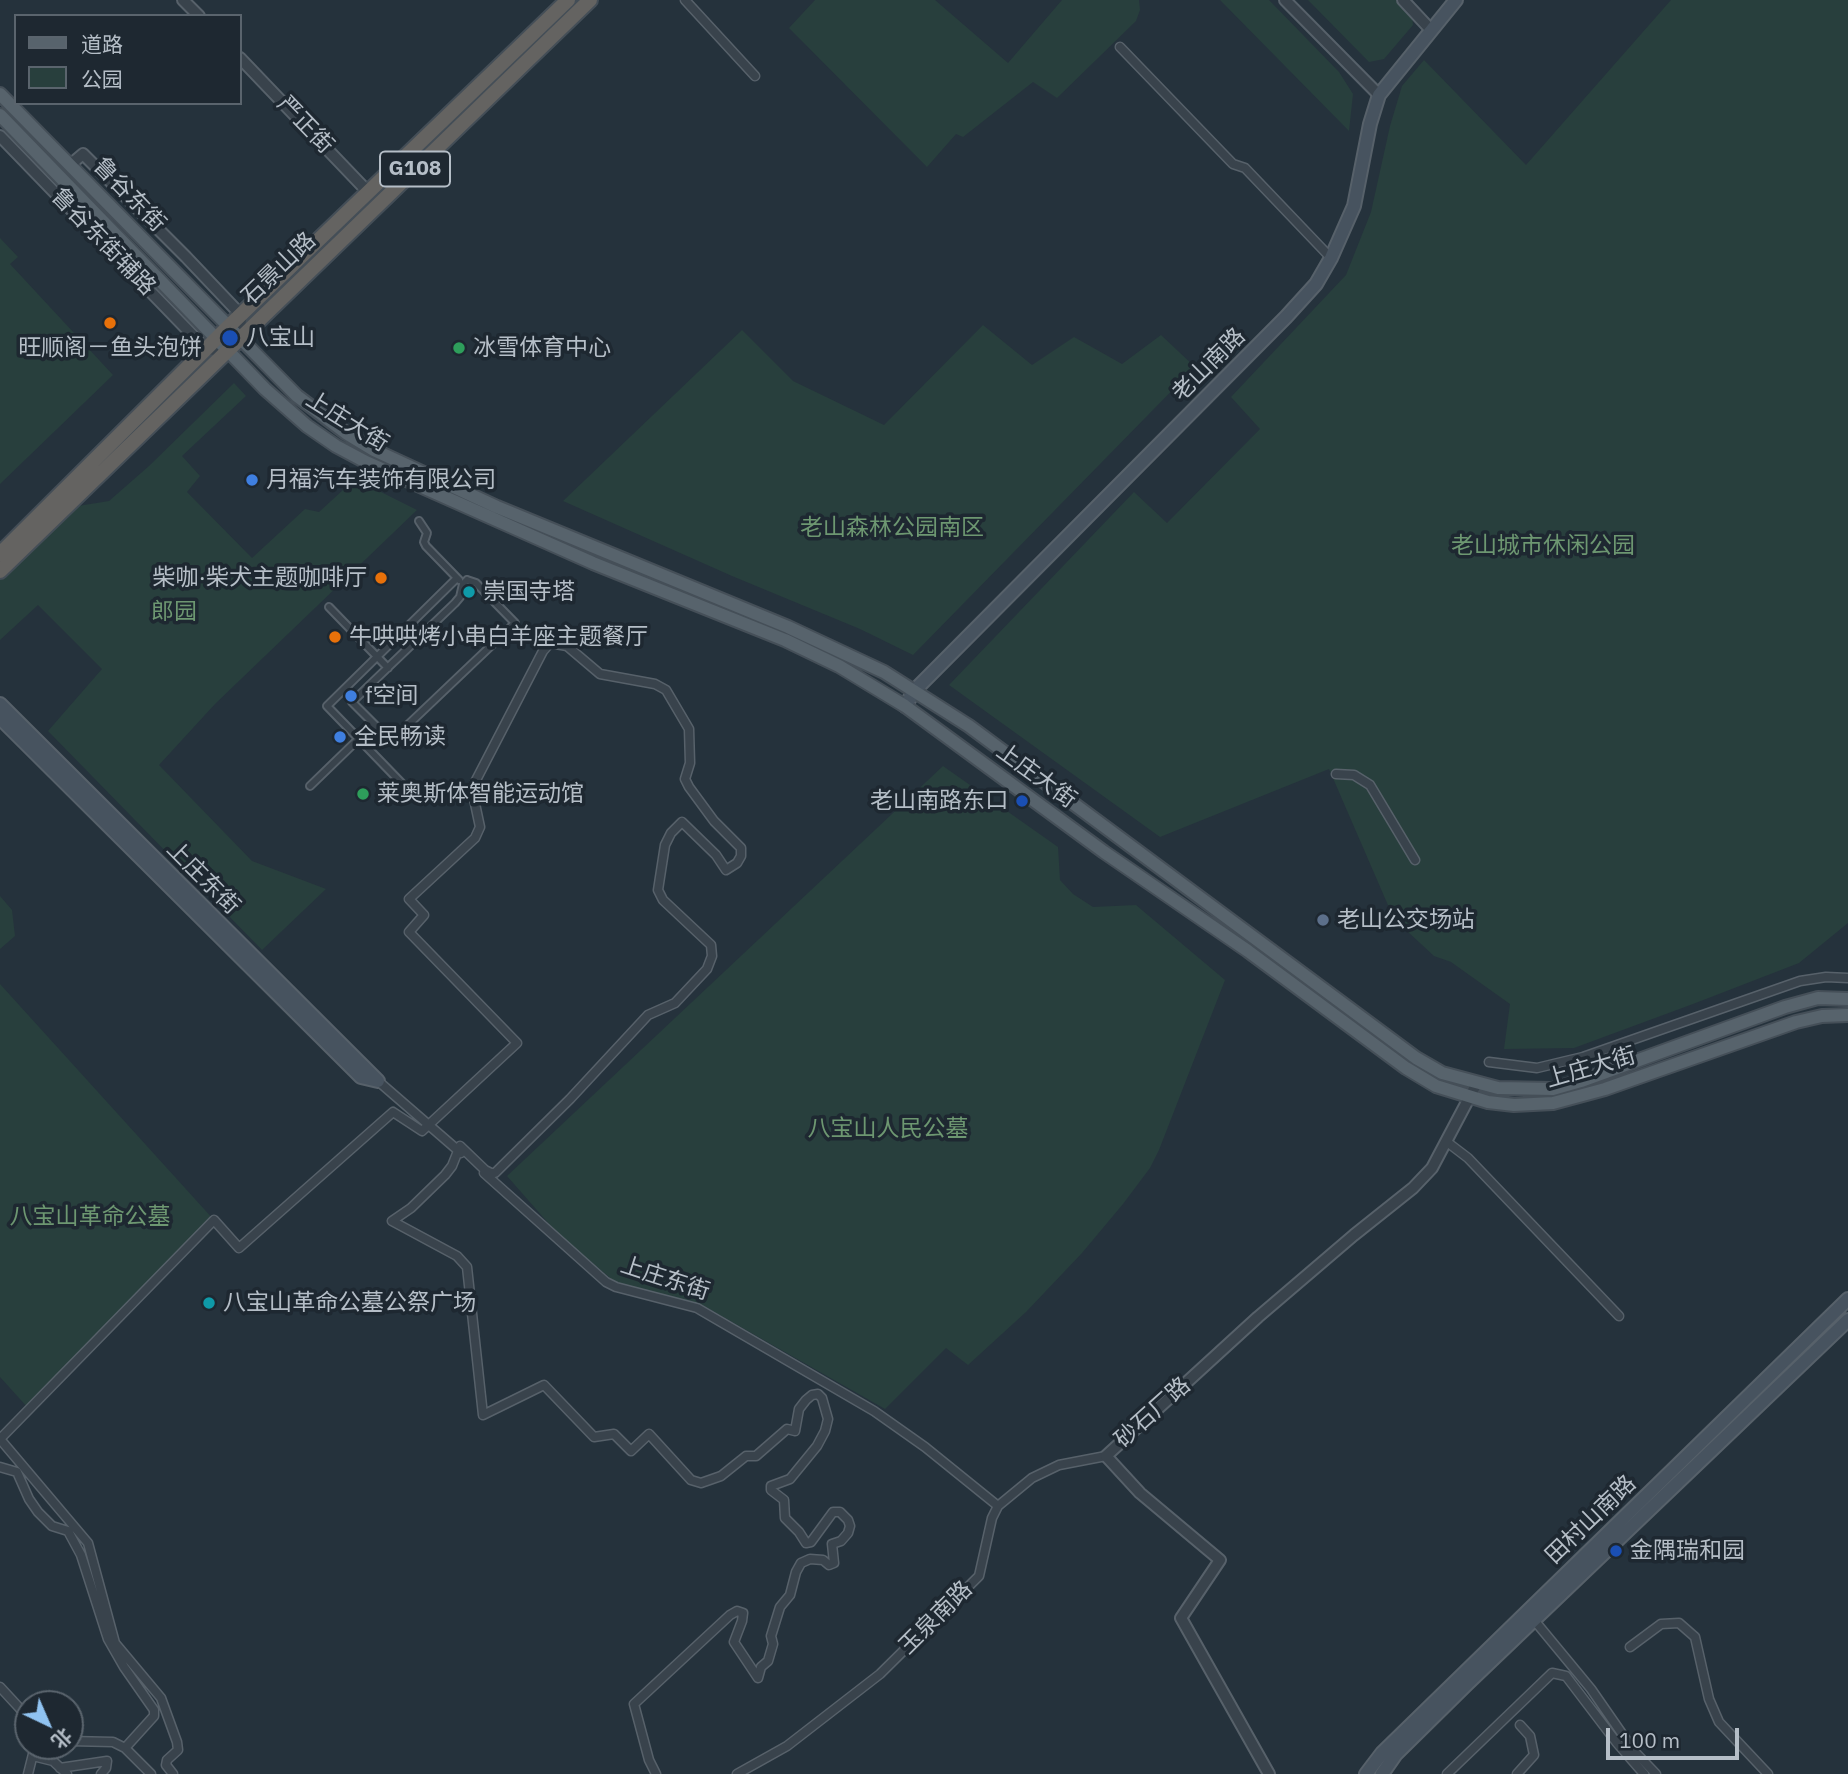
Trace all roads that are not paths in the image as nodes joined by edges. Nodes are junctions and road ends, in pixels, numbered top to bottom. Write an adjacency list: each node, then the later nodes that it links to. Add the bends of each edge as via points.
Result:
1 (183, 0): 8 (street)
2 (568, 0): 18 (highway, 石景山路 / G108)
3 (590, 0): 22 (highway, 石景山路 / G108)
4 (684, 0): 12 (street)
5 (1285, 0): 14 (street)
6 (1403, 0): 9 (street)
7 (1456, 0): 9 (main road, 老山南路)
8 (197, 14)
9 (1431, 30): 14 (main road, 老山南路)
10 (1120, 47): 19 (street)
11 (242, 60): 18 (street, 严正街)
12 (755, 76)
13 (0, 94): 17 (main road, 鲁谷东街)
14 (1379, 95): 19 (main road, 老山南路, via 1354,206)
15 (0, 115): 23 (main road, 鲁谷东街)
16 (0, 136): 23 (street, 鲁谷东街辅路)
17 (70, 165): 20 (street, 鲁谷东街, via 83,153); 21 (main road, 鲁谷东街)
18 (369, 193): 20 (highway, 石景山路 / G108)
19 (1331, 258): 32 (main road, 老山南路, via 1316,284 1286,317)
20 (241, 314): 21 (highway, 石景山路 / G108); 22 (street)
21 (228, 327): 22 (main road, 上庄大街); 23 (highway, 石景山路 / G108)
22 (240, 339): 24 (highway, 石景山路 / G108); 32 (main road, 上庄大街, via 317,413 374,450 497,507 788,627)
23 (211, 344): 24 (main road, 上庄大街); 26 (highway, 石景山路 / G108)
24 (228, 351): 27 (highway, 石景山路 / G108); 34 (main road, 上庄大街, via 307,426 366,462 593,563 815,654)
25 (419, 521): 28 (street, via 428,533 426,547)
26 (0, 554)
27 (0, 571)
28 (460, 581): 30 (street); 31 (street, via 456,603); 36 (street, via 476,583 515,622 391,741)
29 (329, 607): 30 (street)
30 (377, 656): 31 (street); 37 (street, via 327,706)
31 (388, 668): 36 (street, via 352,702)
32 (915, 690): 34 (main road, 老山南路); 47 (main road, 上庄大街, via 1416,1058 1442,1073)
33 (0, 704): 46 (main road, 上庄东街)
34 (905, 706): 48 (main road, 上庄大街, via 1406,1068)
35 (0, 718): 46 (main road, 上庄东街, via 361,1077)
36 (374, 724): 37 (street)
37 (358, 739): 39 (street); 40 (street)
38 (1336, 774): 41 (street, via 1354,775 1370,785)
39 (310, 786)
40 (416, 798)
41 (1415, 860)
42 (1848, 978): 45 (street, via 1800,981 1583,1057 1537,1068)
43 (1848, 999): 47 (main road, 上庄大街, via 1818,998 1785,1007 1553,1088 1498,1088)
44 (1848, 1015): 48 (main road, 上庄大街, via 1796,1022 1553,1103 1514,1105)
45 (1489, 1062)
46 (378, 1081): 56 (street, 上庄东街, via 606,1282 698,1308 874,1411)
47 (1477, 1083): 48 (street, 砂石厂路)
48 (1469, 1098): 49 (street, 砂石厂路)
49 (1447, 1142): 51 (street, via 1468,1158); 54 (street, 砂石厂路, via 1413,1188 1258,1317)
50 (1848, 1299): 64 (main road, 田村山南路)
51 (1619, 1317)
52 (1848, 1320): 57 (main road, 田村山南路)
53 (0, 1439): 69 (street, via 88,1543 115,1643 162,1698 177,1742 178,1750 166,1765); 70 (street, via 214,1220 239,1248 393,1112 422,1131 517,1043 409,932 424,915 409,899 475,838 480,827 474,784 550,643 567,646 600,674 655,684 666,690 689,729 690,763 685,779 689,787 741,848 737,863 726,870 682,822 665,845 658,890 710,944 707,969 675,1003 648,1015 495,1173 485,1170 460,1146 444,1175 392,1221 457,1256 467,1267 483,1415 544,1385 594,1437 614,1433 631,1451 649,1434 691,1480 701,1483 721,1476 746,1456 756,1456 787,1429 795,1431 799,1409 806,1400 818,1394 822,1398 828,1419 825,1432 790,1479 771,1490 784,1500 785,1518 806,1543 834,1512 848,1520 848,1533 832,1544 834,1563 810,1559 801,1563 790,1595 780,1607 768,1661 758,1678 734,1642 743,1613 737,1611 634,1704)
54 (1105, 1456): 56 (street, via 1059,1465 1032,1478); 72 (street, 砂石厂路, via 1140,1493 1220,1560 1181,1618)
55 (0, 1467): 63 (street, via 18,1472 38,1512 52,1526 68,1531 81,1555 108,1639 154,1710 155,1716)
56 (998, 1506): 71 (street, 玉泉南路, via 979,1576 880,1675 787,1746)
57 (1534, 1620): 75 (main road, 田村山南路, via 1396,1754); 79 (street)
58 (1630, 1647): 80 (street, via 1661,1624 1679,1623 1696,1637 1709,1699 1719,1722)
59 (0, 1687): 60 (street)
60 (14, 1702)
61 (1520, 1726): 77 (street, via 1530,1736 1534,1755)
62 (84, 1741): 63 (street, via 113,1742)
63 (125, 1748): 68 (street)
64 (1382, 1753): 73 (main road); 74 (main road, 田村山南路)
65 (48, 1760): 66 (street)
66 (64, 1771): 67 (street, via 107,1761)
67 (101, 1774)
68 (150, 1774)
69 (173, 1774)
70 (656, 1774)
71 (737, 1774)
72 (1269, 1774)
73 (1359, 1774)
74 (1366, 1774)
75 (1382, 1774)
76 (1447, 1774): 78 (street, via 1552,1673 1566,1676)
77 (1517, 1774)
78 (1644, 1774)
79 (1656, 1774)
80 (1768, 1774)

